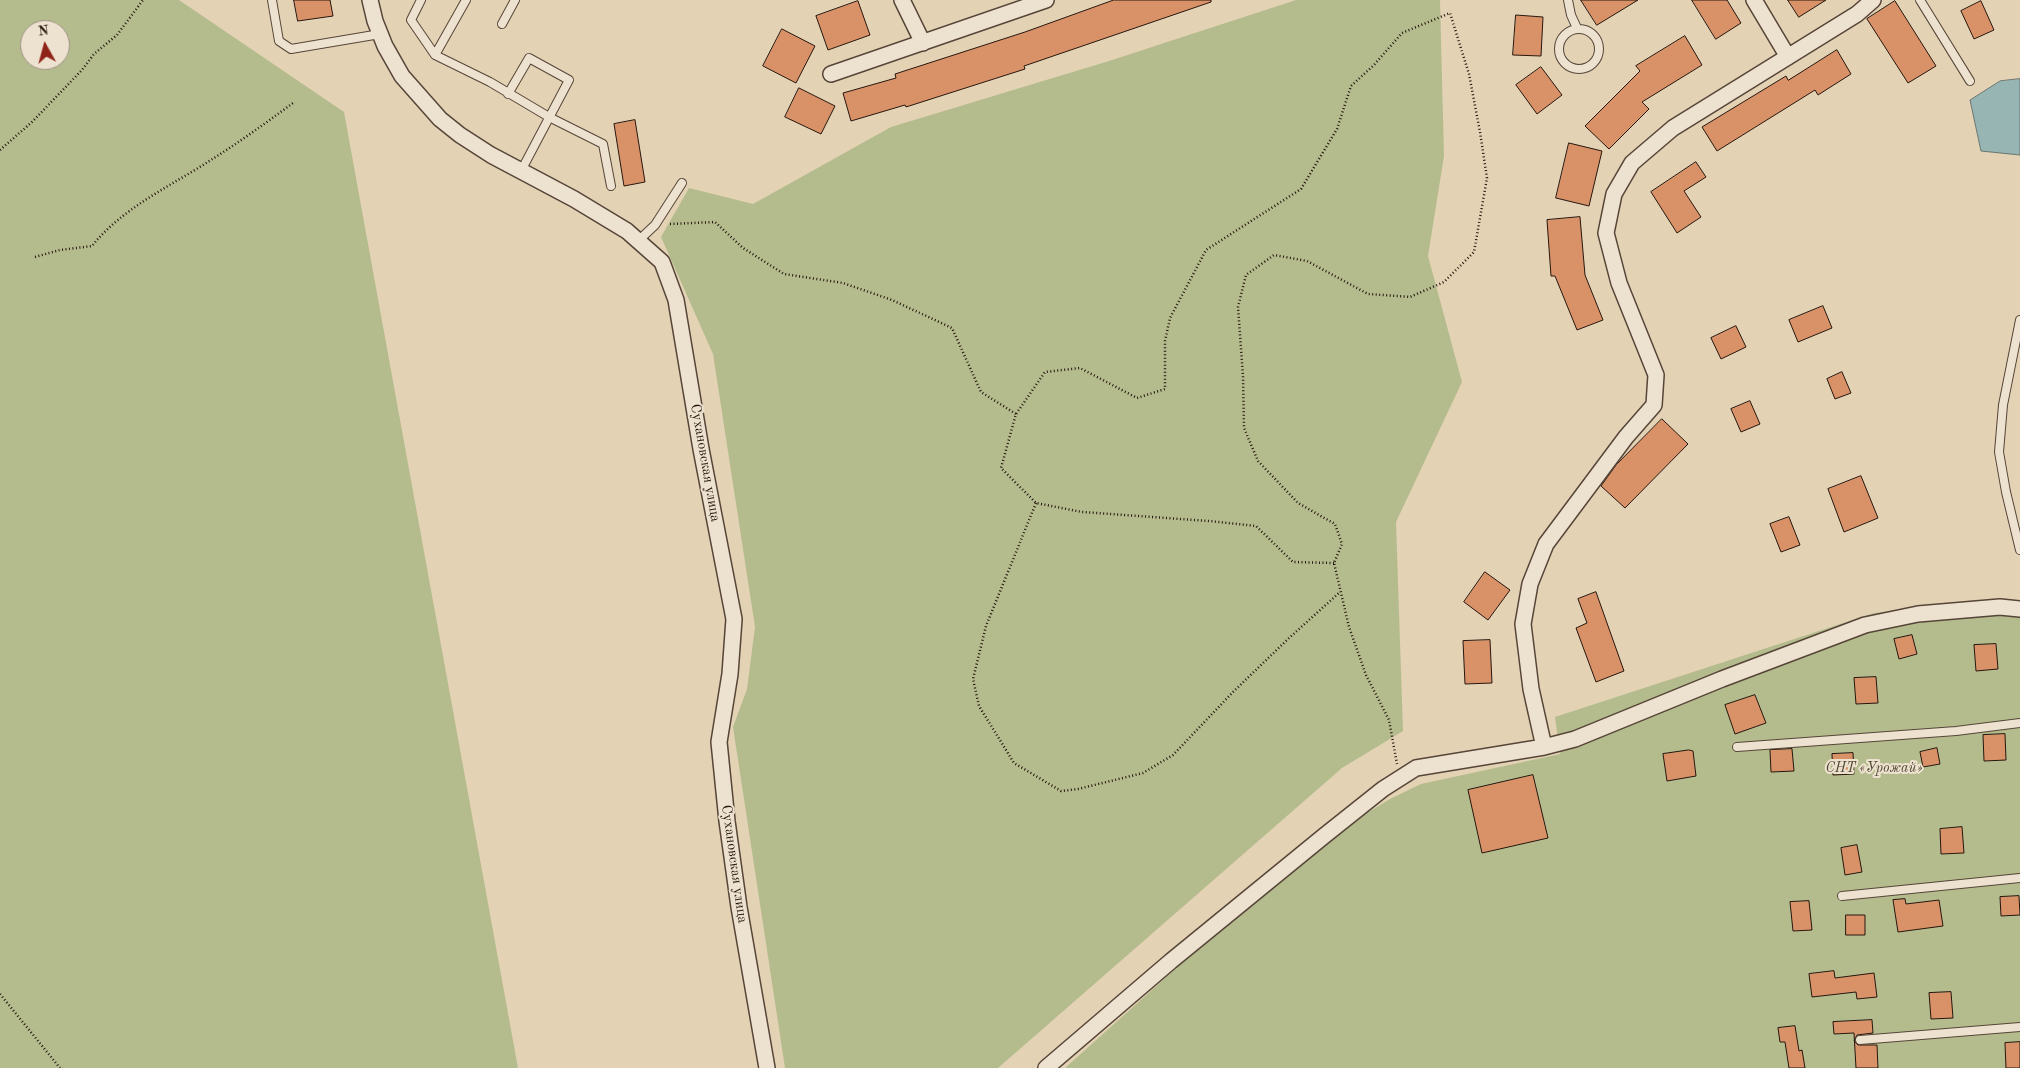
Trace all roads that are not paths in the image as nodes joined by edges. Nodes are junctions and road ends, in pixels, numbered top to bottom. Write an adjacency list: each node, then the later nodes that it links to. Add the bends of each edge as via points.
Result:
1 (272, 0): 14 (lane, via 279,41 291,49)
2 (370, 0): 14 (street, Сухановская улица)
3 (421, 0): 16 (lane, via 411,20)
4 (466, 0): 16 (lane)
5 (515, 0): 12 (lane)
6 (902, 0): 15 (street)
7 (1046, 0): 15 (street)
8 (1568, 0): 13 (lane)
9 (1754, 0): 17 (street)
10 (1873, 0): 17 (street, via 1857,14)
11 (1920, 0): 19 (lane)
12 (502, 24)
13 (1577, 28): 13 (lane, via 1563,35 1558,51 1566,64 1580,69 1594,62 1599,47 1592,33)
14 (380, 34): 22 (street, Сухановская улица, via 402,76 440,119 460,135)
15 (923, 43): 18 (street)
16 (435, 55): 20 (lane)
17 (1788, 57): 30 (street, via 1673,128 1632,163 1614,194 1606,233 1619,283 1656,375 1654,405 1546,544 1530,584 1523,624 1531,689)
18 (832, 74)
19 (1970, 81)
20 (508, 94): 21 (lane); 21 (lane, via 530,58 569,80)
21 (549, 117): 22 (lane); 24 (lane, via 603,144)
22 (521, 171): 25 (street, Сухановская улица, via 602,215)
23 (682, 183): 25 (lane, via 655,224)
24 (611, 186)
25 (638, 241): 36 (street, Сухановская улица, via 662,262 676,300 734,619 730,674 719,742 739,907)
26 (2020, 320): 27 (lane, via 2003,405 1999,452)
27 (2020, 550)
28 (2020, 609): 30 (street, via 2000,607 1918,614 1865,625 1575,739)
29 (2020, 723): 31 (lane, via 1956,731)
30 (1544, 747): 37 (street, via 1422,767 1400,778 1171,961)
31 (1737, 747)
32 (2020, 878): 33 (lane)
33 (1842, 896)
34 (2020, 1027): 35 (lane)
35 (1860, 1040)
36 (767, 1068)
37 (1046, 1068)

